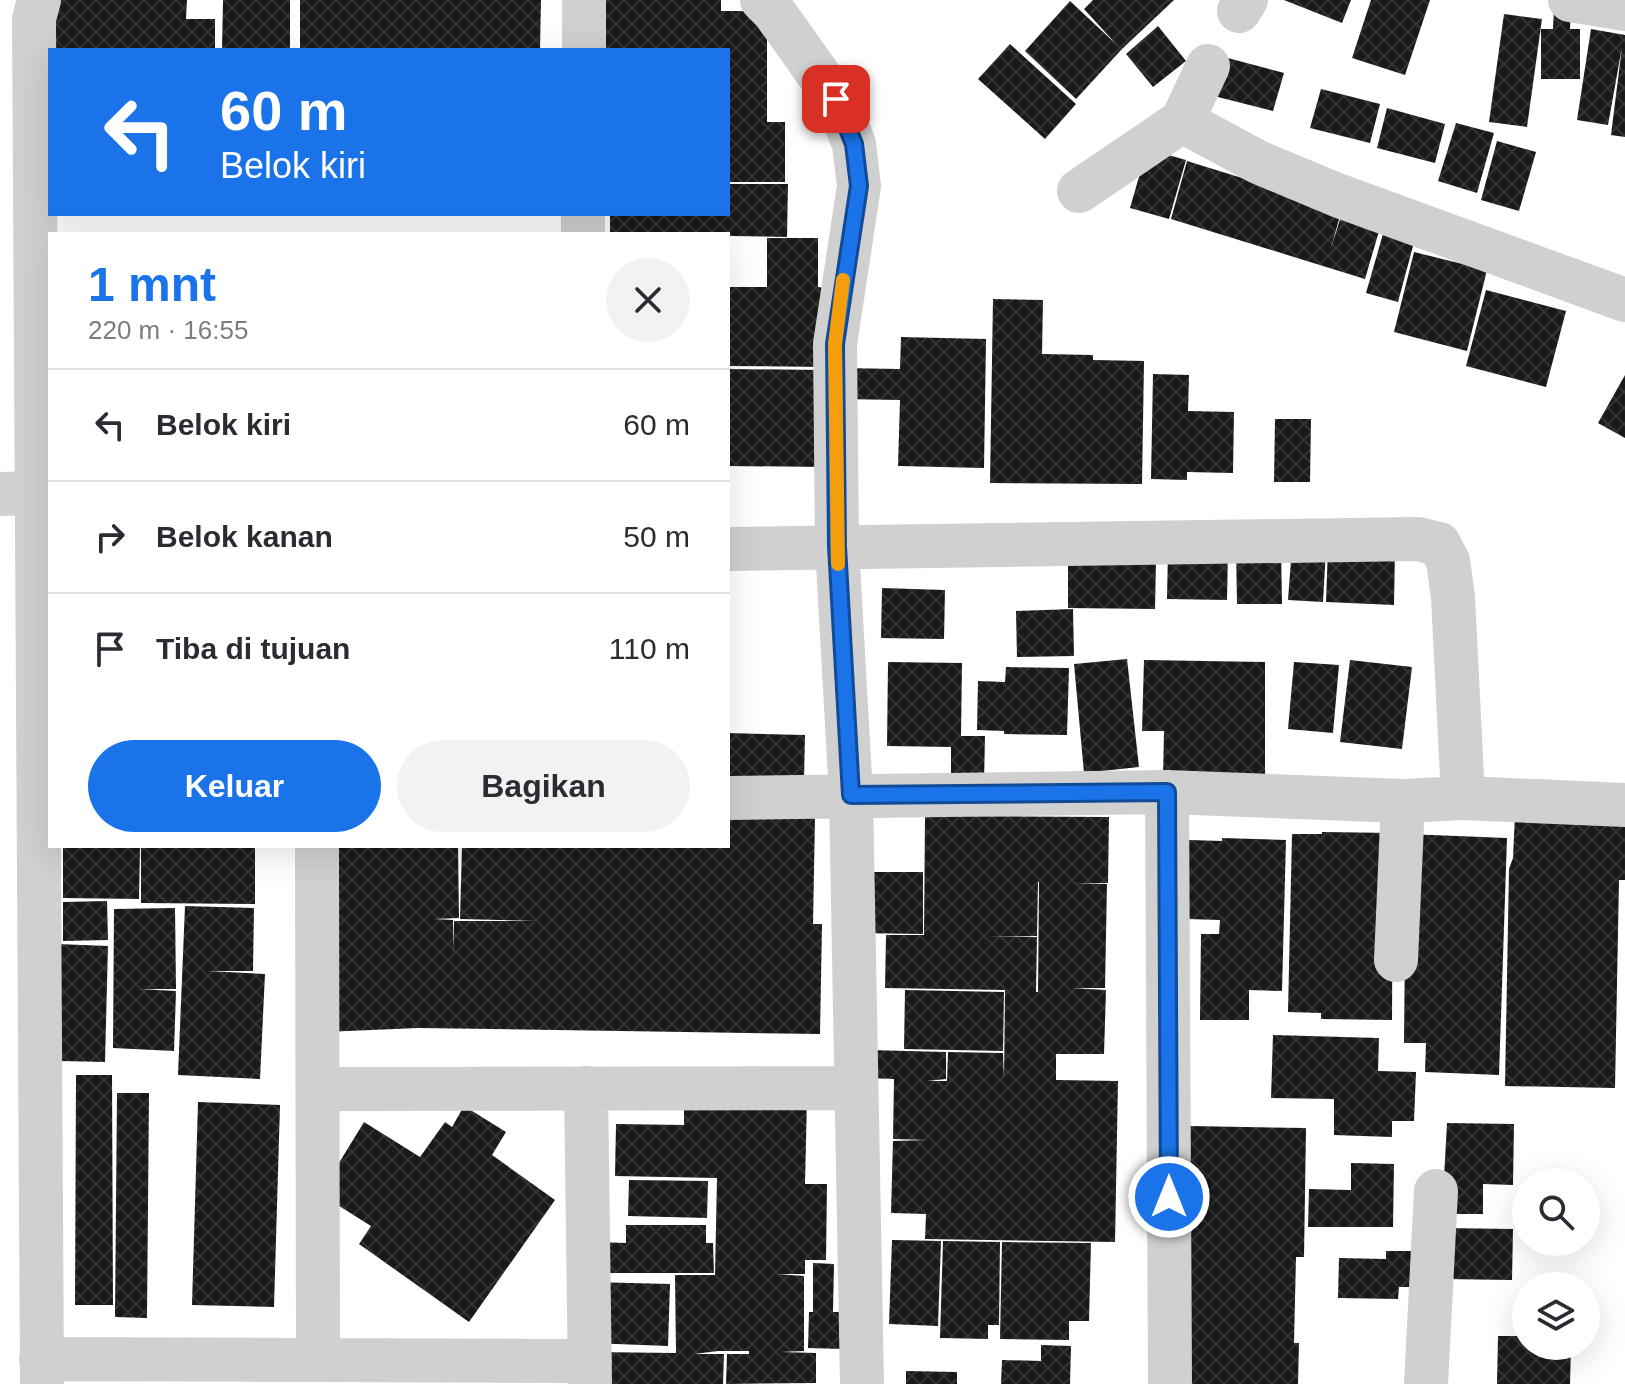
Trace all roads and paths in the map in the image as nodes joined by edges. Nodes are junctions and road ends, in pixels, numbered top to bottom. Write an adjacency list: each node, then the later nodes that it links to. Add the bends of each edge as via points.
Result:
1 (39, 0): 10 (street, via 34,19)
2 (584, 0): 6 (street)
3 (762, 0): 13 (street, via 836,99 854,144 859,186 835,344)
4 (1570, 0): 5 (street)
5 (1625, 9)
6 (584, 48)
7 (1208, 66): 8 (street)
8 (1182, 121): 9 (street); 11 (street, via 1258,162 1337,195)
9 (1079, 191)
10 (42, 255): 12 (street)
11 (1625, 300)
12 (18, 493): 21 (street)
13 (837, 546): 14 (street); 16 (street); 18 (street, via 1418,539 1439,544 1448,561 1453,597)
14 (730, 549)
15 (1167, 792): 16 (street); 19 (street); 32 (street)
16 (851, 795): 17 (street); 25 (street)
17 (730, 798)
18 (1463, 798): 19 (street); 20 (street)
19 (1403, 801): 23 (street)
20 (1625, 805)
21 (29, 812): 29 (street)
22 (317, 848): 26 (street)
23 (1396, 960)
24 (586, 1088): 25 (street); 26 (street); 30 (street)
25 (856, 1088): 31 (street)
26 (319, 1089): 28 (street)
27 (1436, 1191): 33 (street)
28 (318, 1360): 29 (street); 30 (street)
29 (42, 1372)
30 (590, 1373)
31 (862, 1384)
32 (1170, 1384)
33 (1426, 1384)

